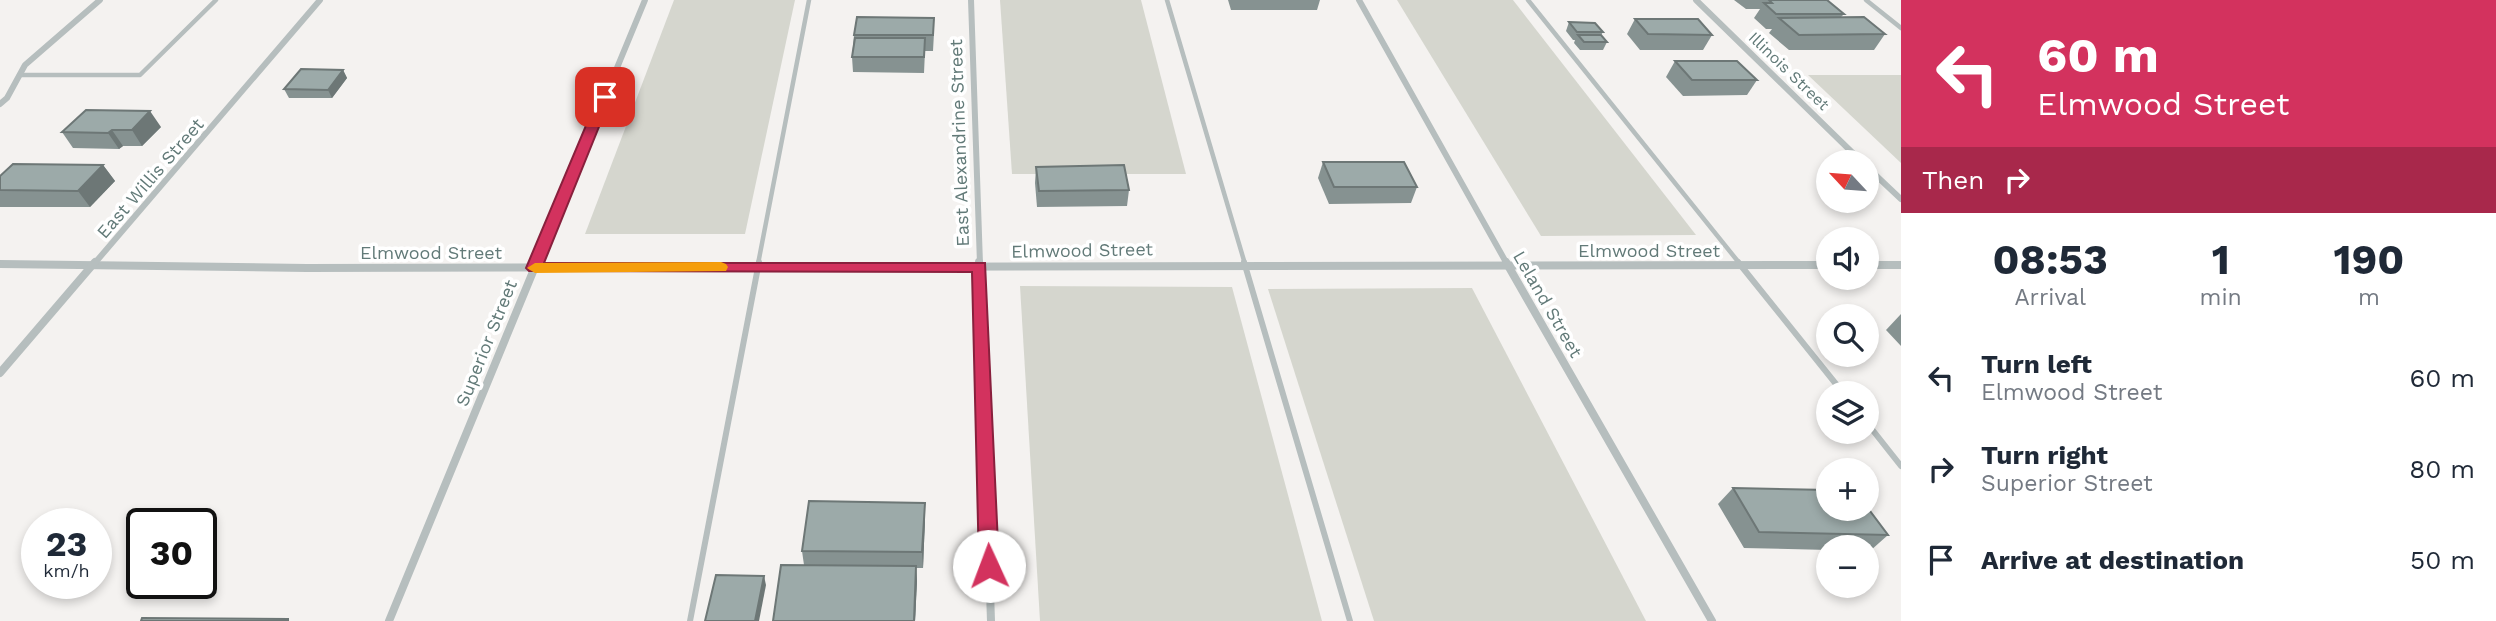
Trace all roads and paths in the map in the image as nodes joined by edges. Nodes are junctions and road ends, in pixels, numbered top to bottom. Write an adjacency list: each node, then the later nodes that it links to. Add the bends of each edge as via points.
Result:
1 (100, 0): 13 (street)
2 (216, 0): 13 (lane, via 140,75)
3 (320, 0): 19 (street, East Willis Street)
4 (645, 0): 28 (street, Superior Street)
5 (809, 0): 26 (lane)
6 (971, 0): 27 (street, East Alexandrine Street)
7 (1167, 0): 20 (lane)
8 (1359, 0): 25 (street, Leland Street)
9 (1528, 0): 21 (lane)
10 (1696, 0): 15 (street, Illinois Street)
11 (1866, 0): 12 (lane)
12 (1901, 27)
13 (19, 75): 14 (street)
14 (0, 104)
15 (1850, 150)
16 (1880, 179): 17 (street)
17 (1901, 199)
18 (0, 264): 19 (street, Elmwood Street)
19 (94, 264): 28 (street, Elmwood Street); 29 (street, East Willis Street)
20 (1245, 265): 25 (street, Elmwood Street); 27 (street, Elmwood Street); 36 (lane)
21 (1742, 265): 22 (street, Elmwood Street); 25 (street, Elmwood Street); 30 (lane)
22 (1816, 265)
23 (1879, 265): 24 (street)
24 (1901, 265)
25 (1508, 266): 37 (street, Leland Street)
26 (760, 267): 27 (street, Elmwood Street); 28 (street, Elmwood Street); 34 (lane)
27 (979, 267): 35 (street, East Alexandrine Street)
28 (534, 268): 33 (street, Superior Street)
29 (0, 373)
30 (1834, 381)
31 (1879, 439): 32 (lane)
32 (1901, 466)
33 (389, 621)
34 (690, 621)
35 (991, 621)
36 (1350, 621)
37 (1712, 621)

